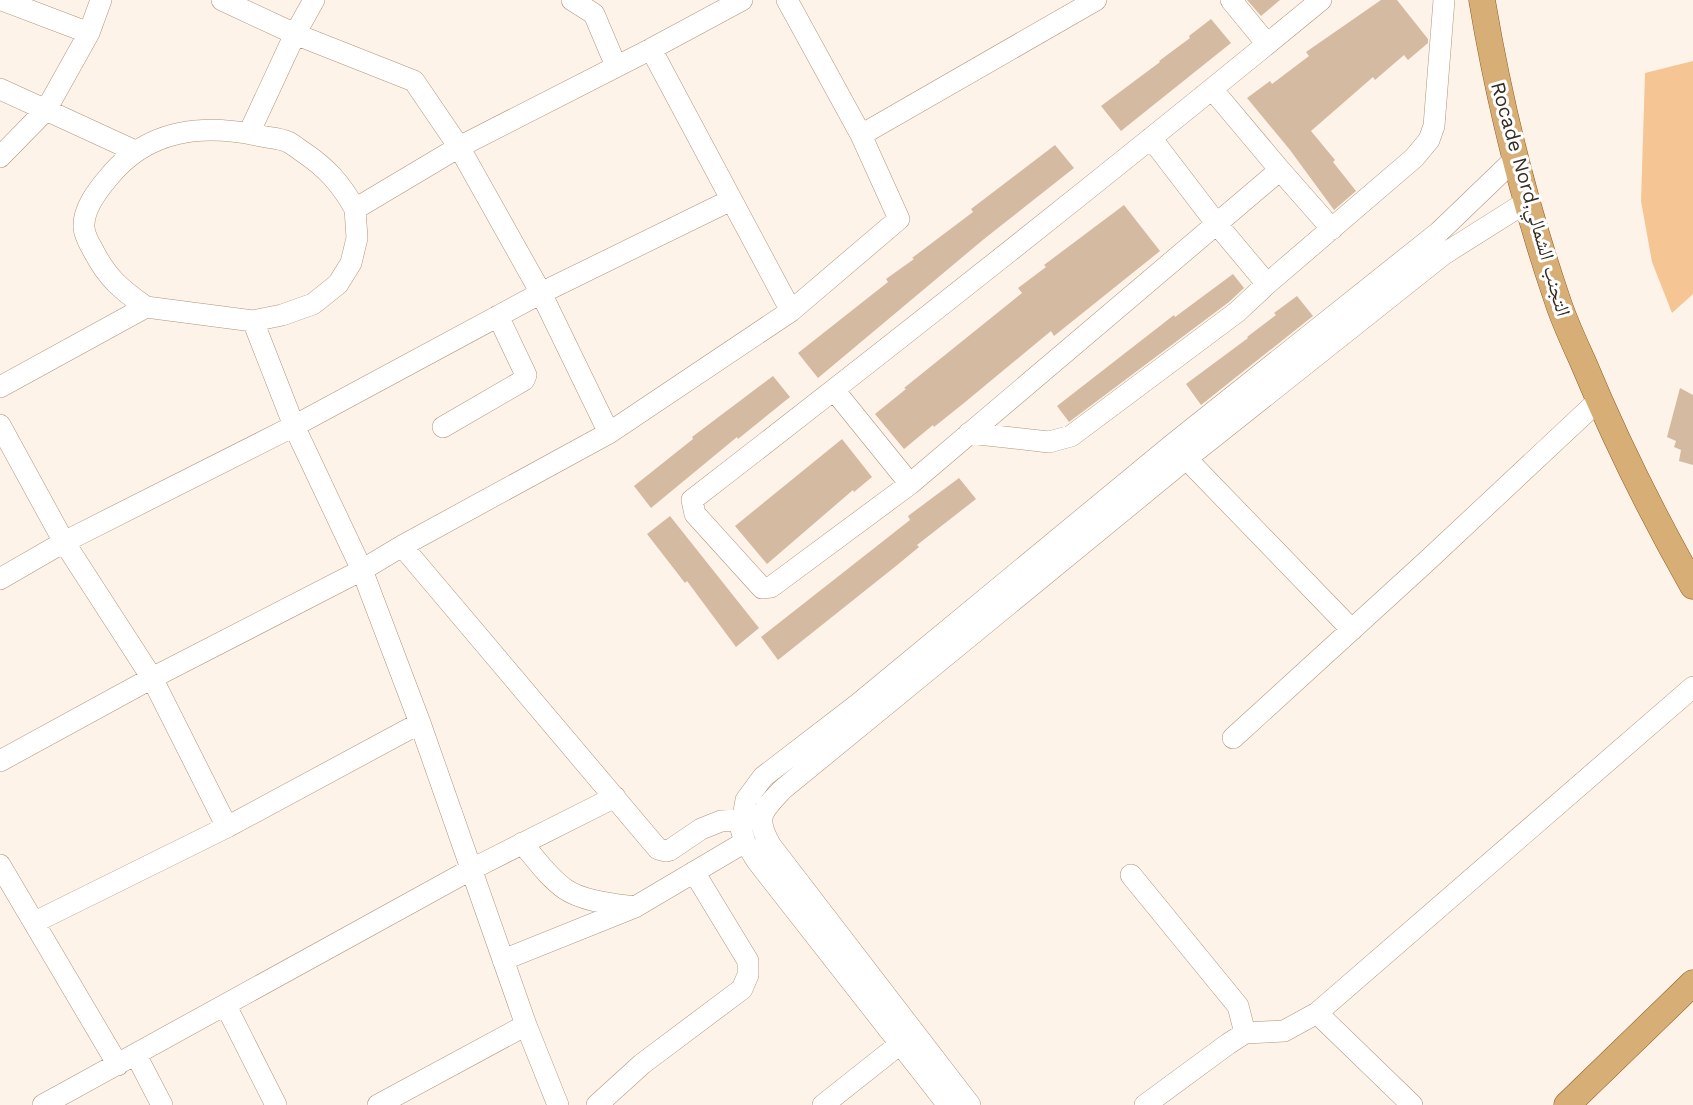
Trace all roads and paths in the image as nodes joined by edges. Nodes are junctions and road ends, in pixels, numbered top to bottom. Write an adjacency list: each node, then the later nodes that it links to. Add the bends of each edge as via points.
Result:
1 (101, 0): 14 (street)
2 (222, 0): 15 (street)
3 (314, 0): 15 (street)
4 (572, 0): 13 (street)
5 (742, 0): 17 (street)
6 (787, 0): 23 (street)
7 (1096, 0): 23 (street)
8 (1231, 0): 16 (street)
9 (1321, 0): 16 (street)
10 (1482, 0): 28 (main road, Rocade Nord,التجنب الشمالي, via 1493,66)
11 (6, 1): 14 (street)
12 (1441, 3): 34 (street, via 1434,126 1429,140 1414,159)
13 (599, 7): 18 (street)
14 (89, 33): 21 (street)
15 (295, 34): 22 (street); 25 (street, via 414,81)
16 (1267, 44): 20 (street)
17 (651, 49): 18 (street); 30 (street)
18 (616, 66): 25 (street)
19 (0, 89): 21 (street)
20 (1212, 89): 24 (street); 29 (street)
21 (46, 110): 26 (street); 27 (street)
22 (249, 133): 26 (street, via 208,130 165,136); 32 (street, via 288,142 318,163 342,186)
23 (861, 135): 38 (street, via 899,219)
24 (1151, 138): 33 (street); 42 (street)
25 (459, 147): 32 (street); 36 (street)
26 (135, 151): 37 (street, via 98,190 84,226 103,270 119,288)
27 (0, 157)
28 (1516, 158): 31 (main road, Rocade Nord,التجنب الشمالي); 49 (street, via 1439,232)
29 (1280, 170): 33 (street); 34 (street)
30 (731, 200): 36 (street); 38 (street)
31 (1528, 201): 43 (main road, Rocade Nord,التجنب الشمالي, via 1557,301); 49 (street, via 1444,254)
32 (355, 209): 40 (street, via 357,238 351,263 338,284 313,304)
33 (1216, 223): 35 (street); 47 (street)
34 (1332, 229): 35 (street)
35 (1267, 284): 47 (street, via 1237,312 1071,436 1049,442)
36 (541, 293): 39 (street); 48 (street)
37 (146, 307): 40 (street); 41 (street)
38 (792, 311): 48 (street)
39 (498, 316): 45 (street); 46 (street, via 524,380)
40 (253, 321): 45 (street)
41 (0, 387)
42 (834, 390): 50 (street); 50 (street, via 692,500 695,514 767,589)
43 (1599, 400): 55 (main road, Rocade Nord,التجنب الشمالي, via 1663,534); 56 (street)
44 (0, 425): 51 (street)
45 (294, 426): 51 (street); 53 (street)
46 (443, 427)
47 (969, 433): 50 (street)
48 (609, 434): 52 (street)
49 (1179, 452): 56 (street); 63 (street, via 953,638)
50 (910, 484)
51 (64, 542): 54 (street); 57 (street)
52 (402, 546): 53 (street); 62 (street)
53 (362, 570): 57 (street); 59 (street)
54 (0, 579)
55 (1693, 586)
56 (1352, 630): 60 (street)
57 (152, 678): 61 (street); 64 (street)
58 (1693, 687): 76 (street)
59 (420, 723): 64 (street); 68 (street)
60 (1233, 738)
61 (0, 760)
62 (615, 797): 63 (street, via 662,851 721,821); 66 (street)
63 (751, 819): 65 (street, via 741,829); 79 (street)
64 (227, 827): 72 (street)
65 (745, 842): 69 (street); 79 (street)
66 (522, 843): 68 (street); 71 (street, via 566,890 597,901)
67 (0, 866): 72 (street)
68 (470, 870): 73 (street); 75 (street)
69 (694, 872): 71 (street); 86 (street, via 748,961 748,975 742,989 642,1064)
70 (1131, 875): 78 (street, via 1238,1006)
71 (635, 907): 73 (street)
72 (35, 922): 80 (street)
73 (503, 960): 77 (street)
74 (1693, 983): 92 (main road)
75 (225, 1006): 80 (street); 83 (street)
76 (1317, 1013): 78 (street, via 1284,1031); 91 (street)
77 (526, 1025): 84 (street); 85 (street)
78 (1245, 1033): 90 (street)
79 (909, 1045): 87 (street); 88 (street); 89 (street)
80 (127, 1060): 81 (street); 82 (street)
81 (43, 1105)
82 (162, 1105)
83 (276, 1105)
84 (378, 1105)
85 (558, 1105)
86 (597, 1105)
87 (823, 1105)
88 (948, 1105)
89 (970, 1105)
90 (1145, 1105)
91 (1412, 1105)
92 (1567, 1105)

